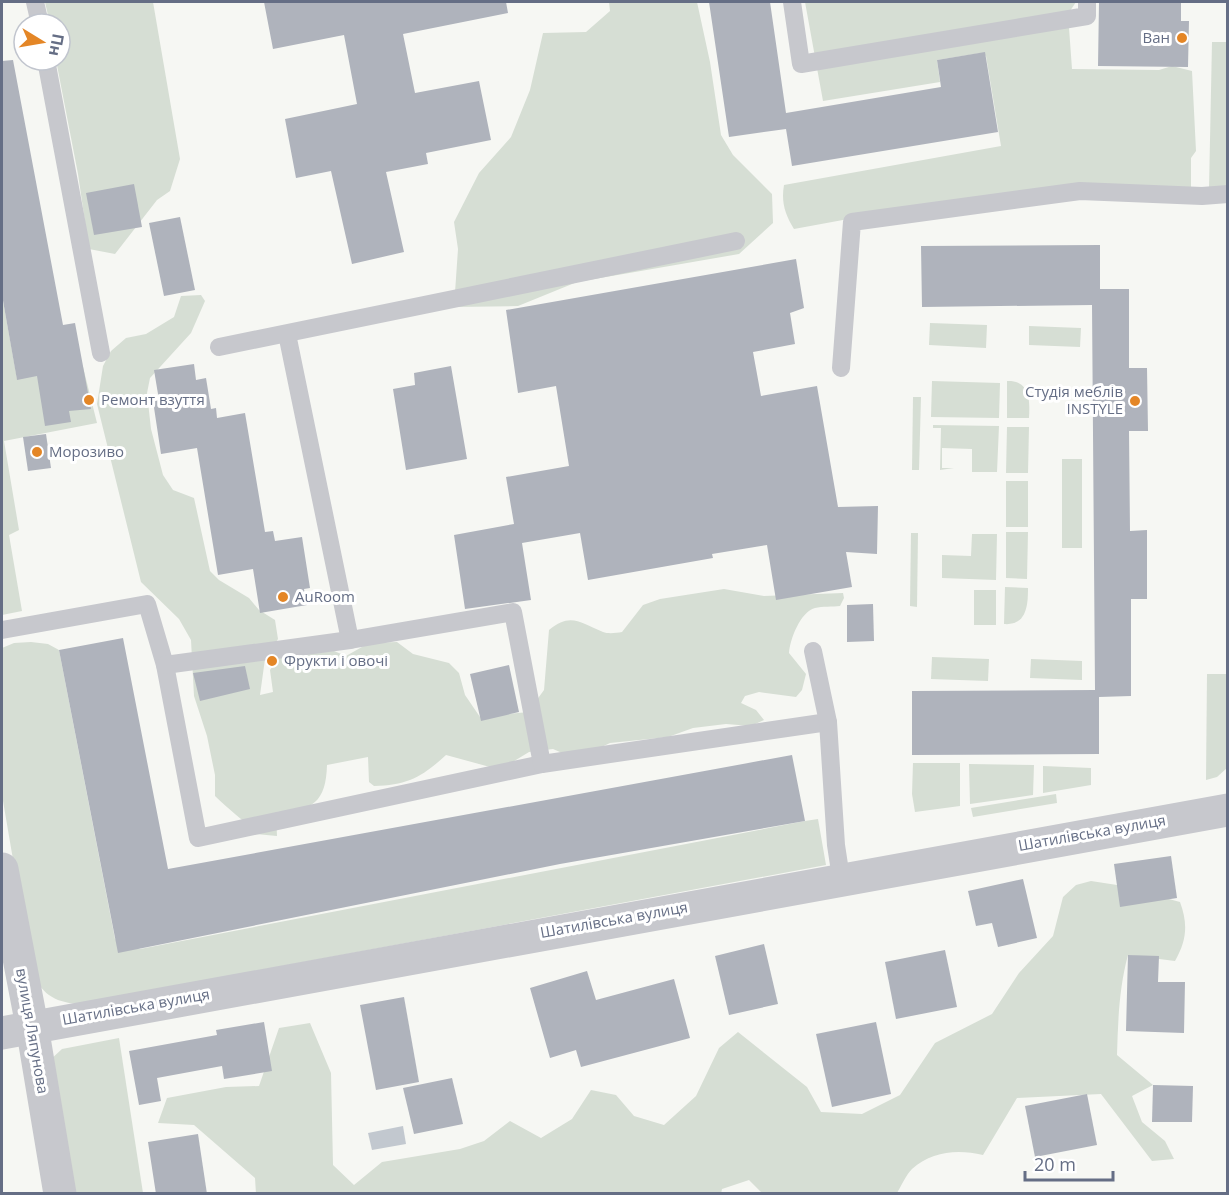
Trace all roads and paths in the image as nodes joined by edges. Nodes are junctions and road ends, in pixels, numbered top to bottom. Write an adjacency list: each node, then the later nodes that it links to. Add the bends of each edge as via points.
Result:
1 (792, 2): 2 (lane, via 801,64 1088,16)
2 (1087, 2)
3 (48, 72): 8 (lane)
4 (1227, 194): 9 (lane, via 1080,191 852,222)
5 (736, 241): 6 (lane)
6 (287, 334): 7 (lane); 11 (lane)
7 (219, 347)
8 (100, 353)
9 (841, 368)
10 (2, 630): 13 (lane, via 147,604)
11 (350, 640): 13 (lane); 15 (lane, via 513,612)
12 (813, 651): 14 (lane)
13 (165, 665): 15 (lane, via 198,838)
14 (828, 722): 15 (lane); 18 (lane)
15 (542, 764)
16 (1227, 810): 18 (street, Шатилівська вулиця)
17 (2, 869): 19 (street, вулиця Ляпунова)
18 (841, 879): 19 (street, Шатилівська вулиця)
19 (17, 1029): 20 (street, вулиця Ляпунова)
20 (60, 1194)

